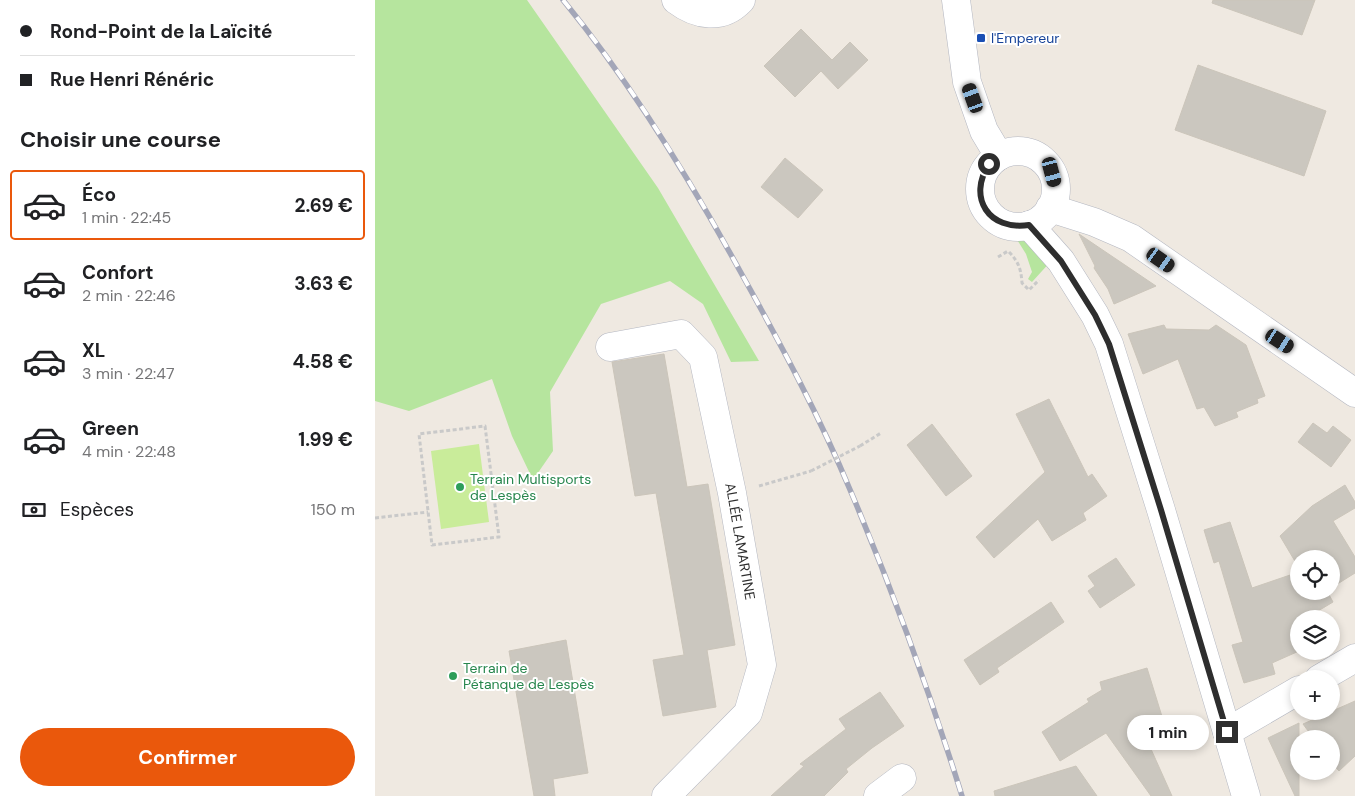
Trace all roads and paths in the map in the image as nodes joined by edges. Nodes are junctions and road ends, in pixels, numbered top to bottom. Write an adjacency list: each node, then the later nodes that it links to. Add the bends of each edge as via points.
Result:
1 (676, 0): 2 (street, via 687,8 716,14 733,8)
2 (741, 0)
3 (956, 0): 4 (street, via 967,82 984,131)
4 (999, 156): 5 (street, via 1023,151 1045,162 1052,172 1055,197); 5 (street, via 989,164 980,186 986,210 1005,225 1017,227)
5 (1040, 217): 9 (street, via 1094,222 1131,238); 17 (street, via 1061,261 1109,344)
6 (998, 256): 7 (path, via 1008,251 1017,261 1022,282 1029,290)
7 (1042, 277)
8 (610, 347): 19 (street, ALLÉE LAMARTINE, via 681,334 703,357 732,493 762,665 748,712)
9 (1355, 393)
10 (881, 433): 11 (path, bridge, via 811,471)
11 (786, 479)
12 (428, 512): 12 (path, via 432,545 499,537 485,426 419,434); 13 (path)
13 (375, 518)
14 (1355, 658): 15 (street)
15 (1334, 670)
16 (1290, 695): 17 (street)
17 (1227, 732): 21 (street)
18 (902, 778): 20 (street)
19 (666, 796)
20 (878, 796)
21 (1246, 796)

